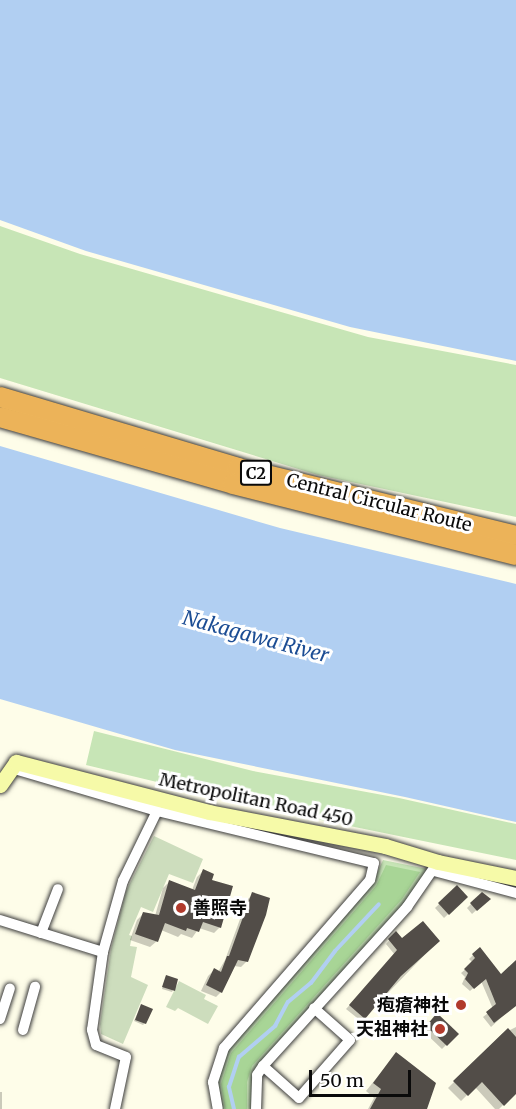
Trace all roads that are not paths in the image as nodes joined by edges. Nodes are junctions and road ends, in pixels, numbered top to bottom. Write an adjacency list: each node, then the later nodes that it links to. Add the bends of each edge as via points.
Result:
1 (0, 398): 3 (highway, Central Circular Route / C2, via 238,468)
2 (0, 417): 4 (highway, Central Circular Route / C2, via 255,490)
3 (516, 536)
4 (516, 555)
5 (11, 768): 6 (main road); 7 (street); 8 (main road, Metropolitan Road 450, via 16,762)
6 (0, 785)
7 (157, 811): 8 (street); 15 (street, via 123,881)
8 (233, 823): 9 (main road, Metropolitan Road 450, via 385,846); 23 (street, via 374,862 370,880 224,1048 213,1082)
9 (436, 866): 10 (main road, Metropolitan Road 450); 12 (street); 18 (street, via 406,907)
10 (516, 878)
11 (58, 889): 14 (street)
12 (516, 893)
13 (0, 920): 14 (street)
14 (41, 933): 15 (street)
15 (103, 952): 22 (street, via 92,1030 96,1045 126,1057)
16 (34, 987): 20 (street)
17 (10, 989): 19 (street)
18 (314, 1008): 21 (street); 21 (street, via 350,1040 299,1098)
19 (0, 1019)
20 (22, 1030)
21 (263, 1066): 24 (street, via 257,1075)
22 (115, 1109)
23 (218, 1109)
24 (256, 1109)

